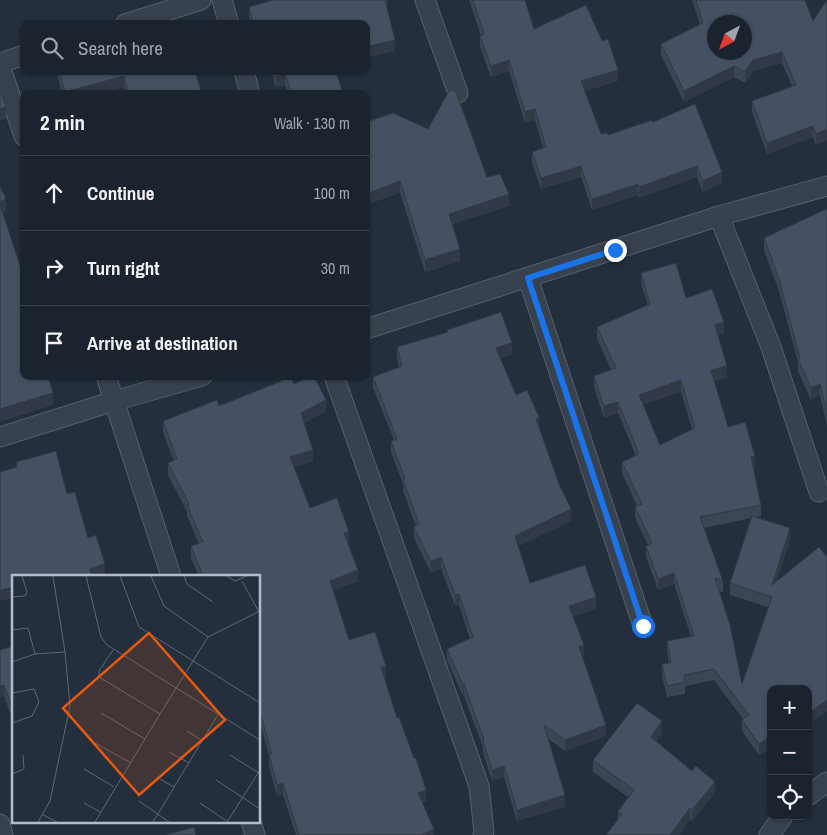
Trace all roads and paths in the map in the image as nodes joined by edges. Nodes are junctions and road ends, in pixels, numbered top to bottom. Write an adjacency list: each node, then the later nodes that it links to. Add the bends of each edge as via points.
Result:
1 (201, 0): 4 (street)
2 (222, 0): 5 (street)
3 (425, 0): 10 (street)
4 (138, 20)
5 (228, 20)
6 (20, 56): 7 (street)
7 (0, 64): 11 (street)
8 (245, 75): 9 (street)
9 (249, 90)
10 (458, 93)
11 (20, 124)
12 (827, 186): 13 (street)
13 (719, 216): 14 (street); 21 (street, via 771,348)
14 (528, 278): 15 (street); 23 (street)
15 (370, 328)
16 (107, 380): 19 (street)
17 (188, 380): 19 (street)
18 (335, 380): 31 (street, via 479,786)
19 (114, 401): 20 (street); 22 (street)
20 (0, 437)
21 (819, 492)
22 (171, 575)
23 (643, 626)
24 (827, 782): 25 (street)
25 (812, 793)
26 (780, 820): 32 (street)
27 (251, 822): 30 (street)
28 (0, 824): 29 (street)
29 (3, 835)
30 (255, 835)
31 (483, 835)
32 (769, 835)

